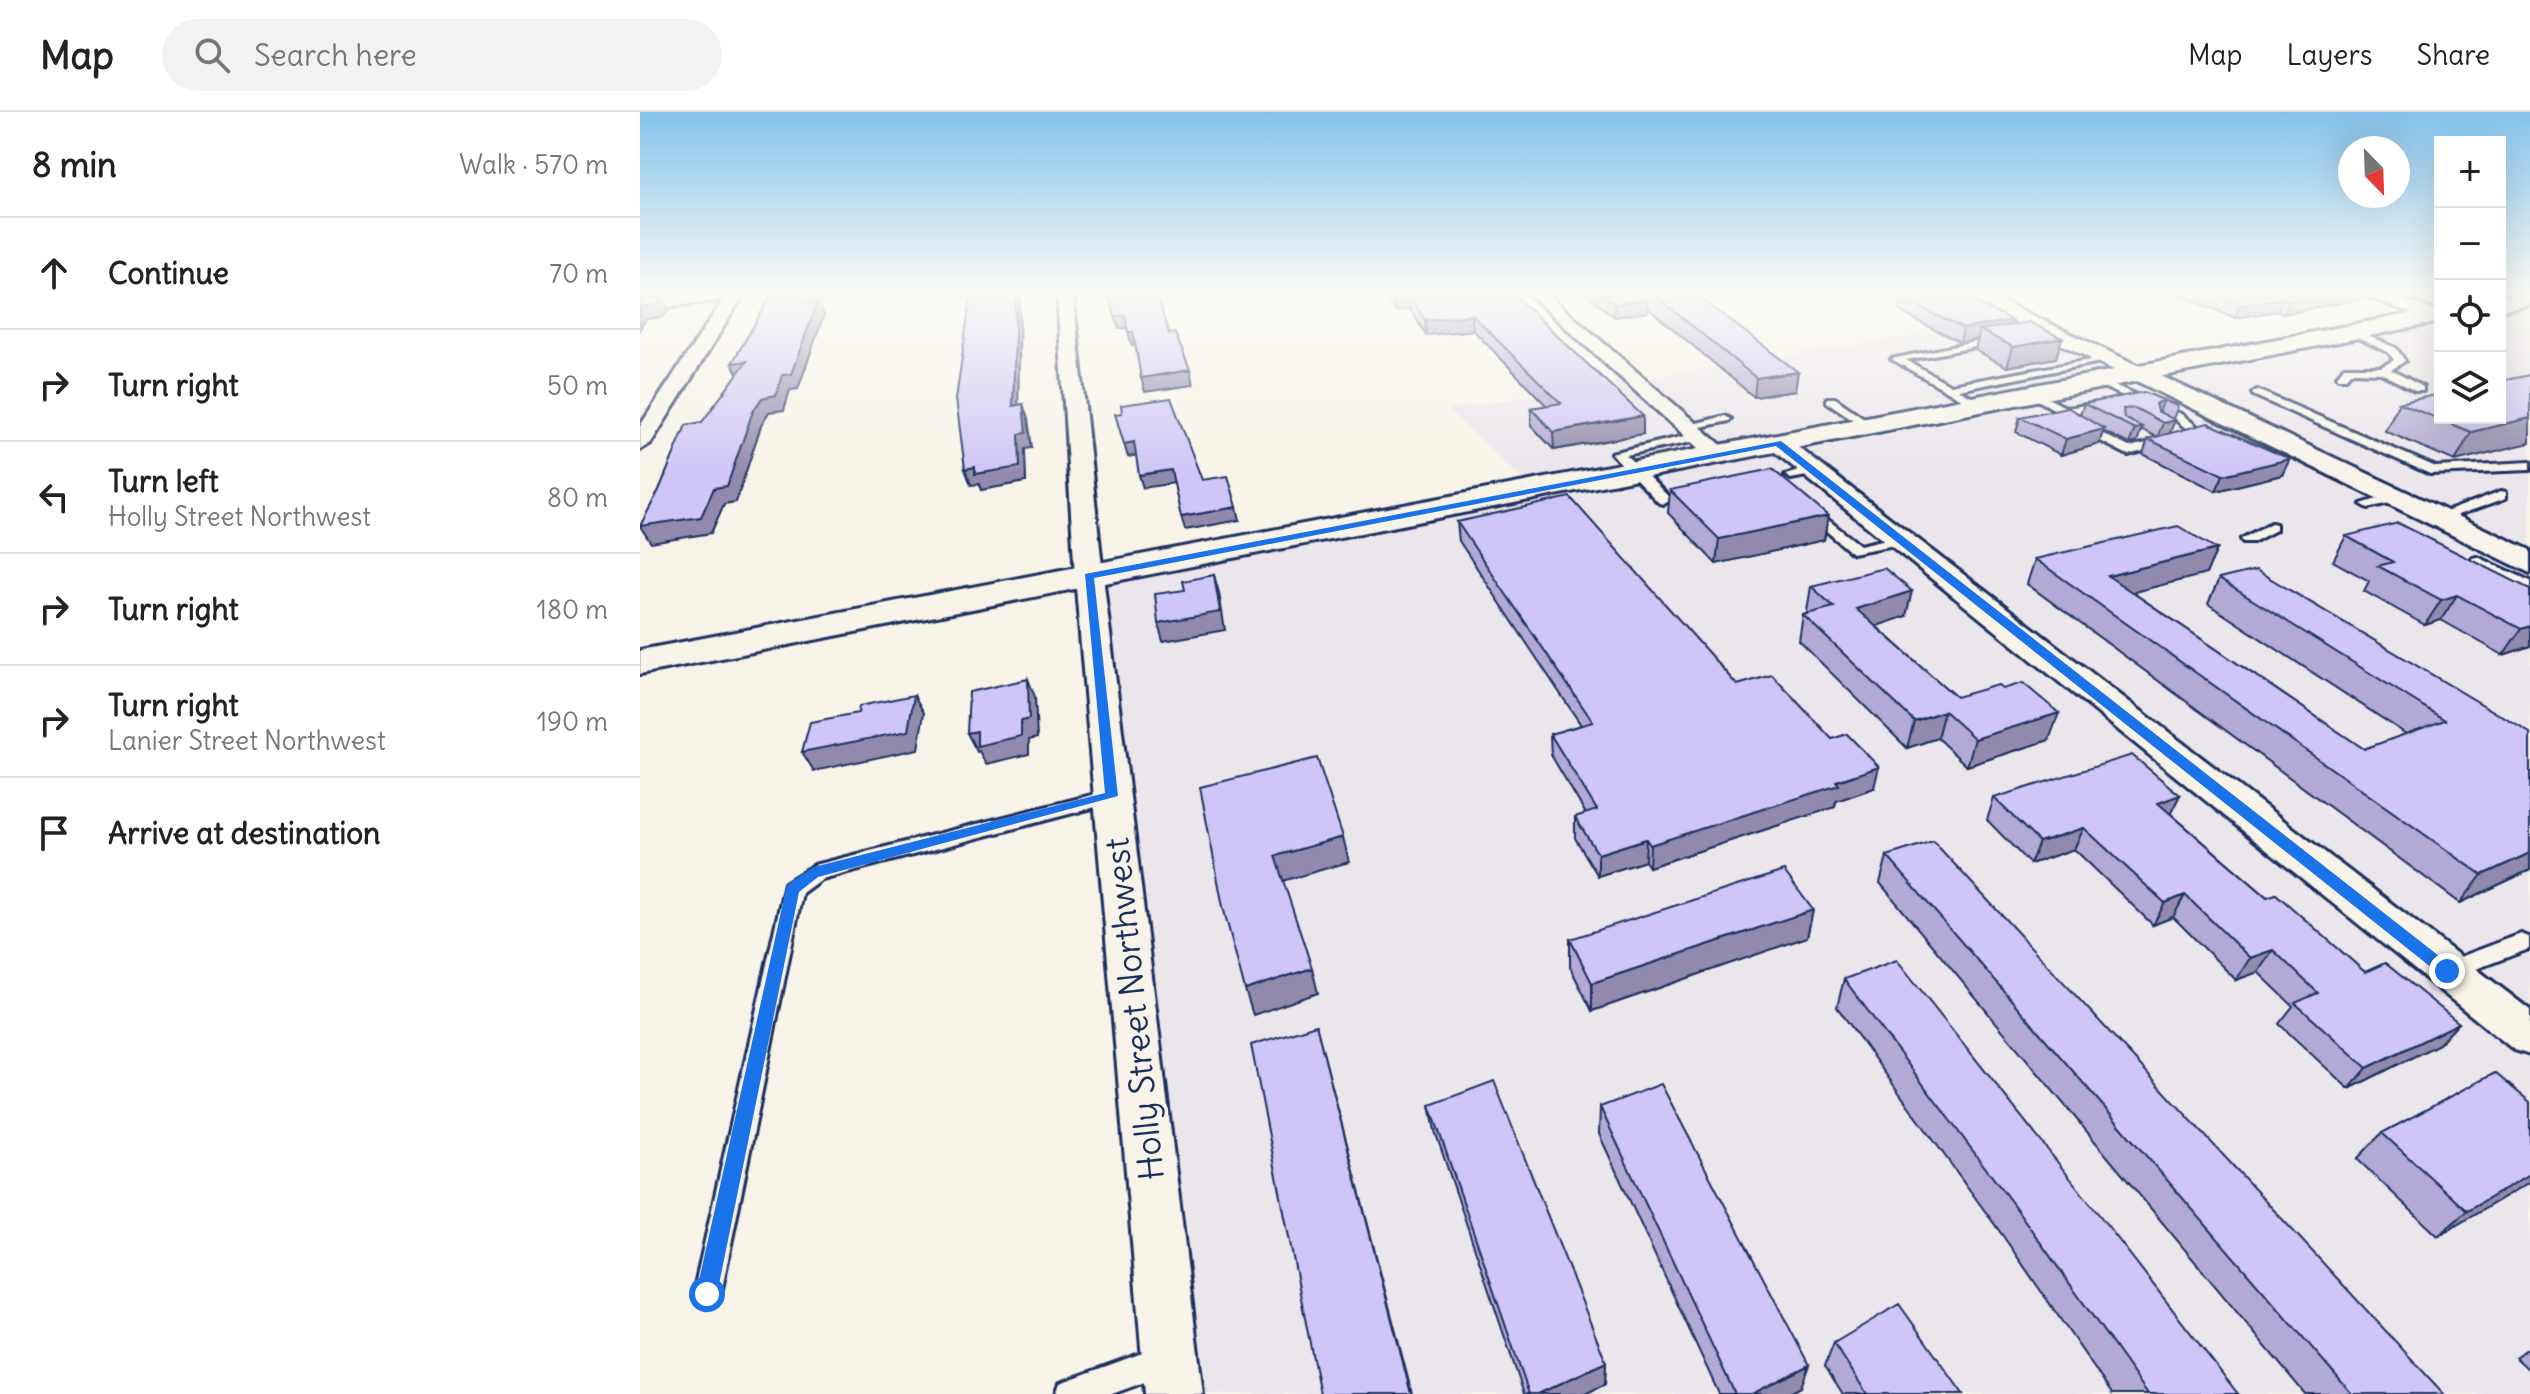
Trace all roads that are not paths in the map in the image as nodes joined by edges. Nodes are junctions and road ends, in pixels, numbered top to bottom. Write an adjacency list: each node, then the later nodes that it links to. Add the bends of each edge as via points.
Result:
1 (697, 354): 16 (street)
2 (1070, 354): 41 (street, Holly Street Northwest)
3 (1605, 354): 26 (street)
4 (1924, 354): 11 (lane, via 1896,359)
5 (2056, 354): 12 (main road)
6 (2276, 354): 15 (main road)
7 (2395, 354): 8 (lane, via 2400,361)
8 (2383, 370): 9 (lane, via 2348,369); 13 (lane)
9 (2342, 376)
10 (2039, 382): 11 (lane); 12 (main road); 19 (main road)
11 (1948, 389): 19 (lane)
12 (2086, 389): 15 (main road); 15 (lane, via 2121,402); 20 (lane); 29 (lane, via 2072,423 2128,451)
13 (2419, 389)
14 (2257, 393): 30 (lane, via 2434,471)
15 (2136, 394): 25 (lane, via 2201,434); 36 (main road, via 2176,393 2380,501)
16 (669, 397): 18 (street); 27 (street)
17 (1831, 400): 23 (lane)
18 (640, 401)
19 (1976, 404): 23 (main road)
20 (2100, 415)
21 (1725, 419): 26 (lane)
22 (2157, 421): 25 (lane)
23 (1868, 425): 28 (main road)
24 (2134, 433): 29 (lane)
25 (2189, 437): 29 (lane)
26 (1701, 439): 28 (main road); 31 (main road)
27 (640, 443)
28 (1778, 443): 33 (street)
29 (2155, 444)
30 (2530, 466)
31 (1633, 471): 35 (lane); 41 (main road)
32 (1774, 479): 33 (lane)
33 (1797, 483): 46 (street, via 1900,540)
34 (2501, 495): 36 (lane)
35 (1664, 500)
36 (2437, 518): 40 (main road)
37 (2271, 527): 38 (lane)
38 (2248, 539)
39 (2478, 561): 42 (lane)
40 (2530, 563)
41 (1089, 576): 43 (main road); 44 (street, Holly Street Northwest)
42 (2530, 587)
43 (640, 662)
44 (1112, 796): 48 (lane, via 814,873 792,889); 49 (street, Holly Street Northwest)
45 (2521, 943): 46 (lane)
46 (2447, 971): 47 (street)
47 (2530, 1036)
48 (707, 1294)
49 (1172, 1376): 50 (lane)
50 (1071, 1394)

